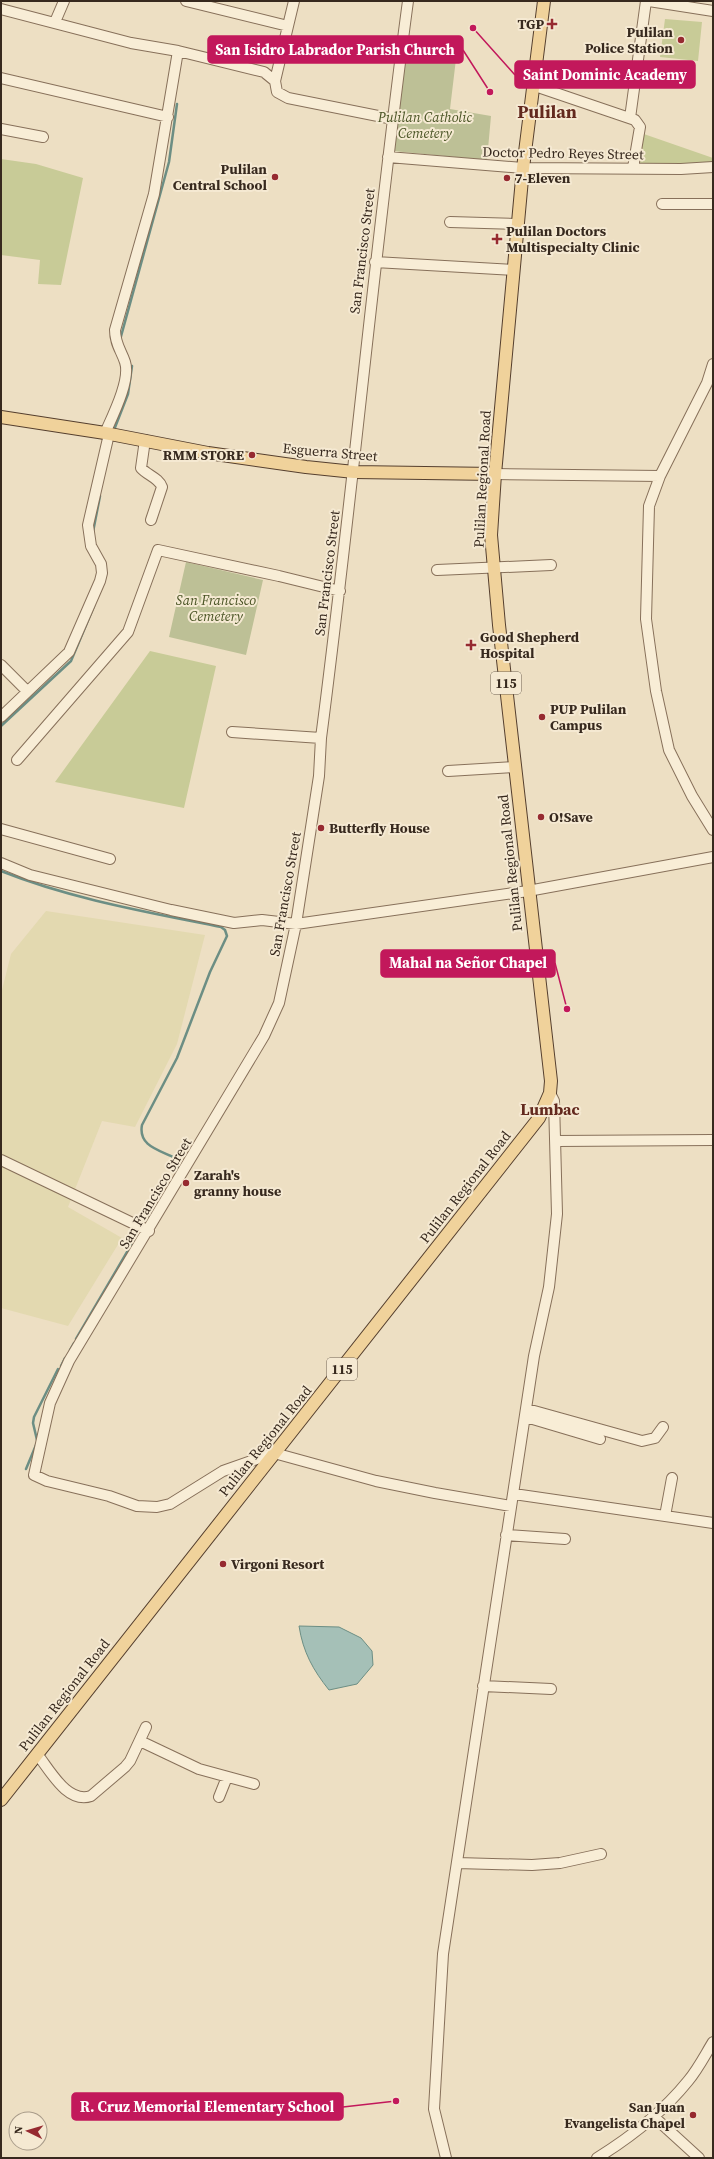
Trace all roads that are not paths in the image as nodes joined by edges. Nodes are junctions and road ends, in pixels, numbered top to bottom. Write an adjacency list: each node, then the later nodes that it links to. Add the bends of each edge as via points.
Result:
1 (64, 1): 10 (street)
2 (186, 1): 11 (street)
3 (294, 1): 11 (street)
4 (408, 1): 18 (street, San Francisco Street)
5 (544, 1): 15 (main road, Pulilan Regional Road / 115)
6 (646, 1): 17 (street)
7 (649, 1): 9 (street)
8 (1, 9): 10 (street)
9 (713, 11)
10 (55, 22): 12 (street, via 132,43)
11 (288, 26): 14 (street)
12 (178, 52): 14 (street, via 264,72); 16 (street)
13 (1, 78): 16 (street)
14 (275, 81): 18 (street, via 277,92 288,98)
15 (534, 86): 17 (street); 23 (main road, Pulilan Regional Road / 115)
16 (168, 117): 33 (street, via 154,194 115,330 115,341 126,363 126,372)
17 (630, 118): 24 (street, via 640,127)
18 (393, 119): 21 (street, San Francisco Street)
19 (1, 129): 20 (street)
20 (43, 137)
21 (388, 157): 23 (street, Doctor Pedro Reyes Street); 29 (street, San Francisco Street)
22 (713, 167): 24 (street, Doctor Pedro Reyes Street)
23 (523, 168): 24 (street, Doctor Pedro Reyes Street); 28 (main road, Pulilan Regional Road / 115)
24 (633, 168)
25 (662, 204): 26 (street)
26 (713, 204)
27 (450, 222): 28 (street)
28 (518, 224): 30 (main road, Pulilan Regional Road / 115)
29 (375, 262): 30 (street); 35 (street, San Francisco Street)
30 (514, 270): 36 (main road, Pulilan Regional Road / 115)
31 (713, 364): 37 (street, via 707,383)
32 (1, 417): 33 (main road, Esguerra Street)
33 (107, 434): 34 (main road, Esguerra Street); 44 (street, via 88,524 91,546 101,564 100,581 69,652)
34 (145, 440): 35 (main road, Esguerra Street, via 208,453); 38 (street, via 141,468 160,482 162,487)
35 (354, 472): 36 (main road, Esguerra Street); 42 (street, San Francisco Street)
36 (495, 474): 37 (street, Esguerra Street); 40 (main road, Pulilan Regional Road / 115, via 492,535)
37 (660, 476): 52 (street, via 648,506 646,559 646,619 656,691 669,750 692,796)
38 (151, 520)
39 (551, 565): 40 (street)
40 (494, 567): 41 (street); 49 (main road, Pulilan Regional Road / 115)
41 (437, 570)
42 (340, 591): 47 (street, San Francisco Street); 48 (street, via 158,550 128,632)
43 (1, 665): 44 (street)
44 (27, 691): 45 (street)
45 (1, 717)
46 (232, 732): 47 (street)
47 (320, 738): 57 (street, San Francisco Street, via 319,776)
48 (17, 760)
49 (515, 766): 50 (street); 56 (main road, Pulilan Regional Road / 115)
50 (448, 771)
51 (1, 829): 54 (street)
52 (713, 830)
53 (713, 857): 56 (street)
54 (110, 859)
55 (1, 863): 57 (street, via 30,875 178,912 234,923 262,920)
56 (528, 891): 57 (street); 58 (main road, Pulilan Regional Road / 115, via 551,1081)
57 (296, 924): 62 (street, San Francisco Street, via 279,1003 264,1036)
58 (550, 1093): 60 (street, via 554,1101); 66 (main road, Pulilan Regional Road / 115, via 539,1118)
59 (713, 1140): 60 (street)
60 (556, 1141): 63 (street, via 557,1214 549,1287 534,1356)
61 (1, 1160): 62 (street)
62 (149, 1231): 66 (street, San Francisco Street, via 69,1361 50,1403 34,1475 47,1482 109,1496 137,1506 157,1507 170,1504 223,1471)
63 (527, 1413): 64 (street, via 642,1441 655,1438); 65 (street); 68 (street)
64 (663, 1427)
65 (600, 1439)
66 (274, 1453): 69 (street, via 376,1481); 78 (main road, Pulilan Regional Road / 115)
67 (672, 1478): 70 (street)
68 (514, 1494): 69 (street); 70 (street)
69 (511, 1506): 72 (street)
70 (665, 1516): 71 (street)
71 (713, 1523)
72 (506, 1535): 73 (street); 74 (street)
73 (565, 1539)
74 (483, 1686): 75 (street); 84 (street)
75 (551, 1689)
76 (146, 1727): 77 (street)
77 (140, 1741): 78 (street, via 125,1767 91,1796 84,1798 65,1789); 79 (street, via 186,1764)
78 (38, 1754): 82 (main road, Pulilan Regional Road / 115)
79 (227, 1777): 80 (street); 81 (street)
80 (254, 1784)
81 (219, 1796)
82 (1, 1800)
83 (601, 1854): 84 (street, via 532,1866)
84 (457, 1863): 87 (street, via 443,1954 434,2109)
85 (713, 2042): 86 (street, via 689,2080 670,2102)
86 (653, 2116): 88 (street, via 623,2142); 89 (street)
87 (446, 2158)
88 (597, 2158)
89 (699, 2158)

